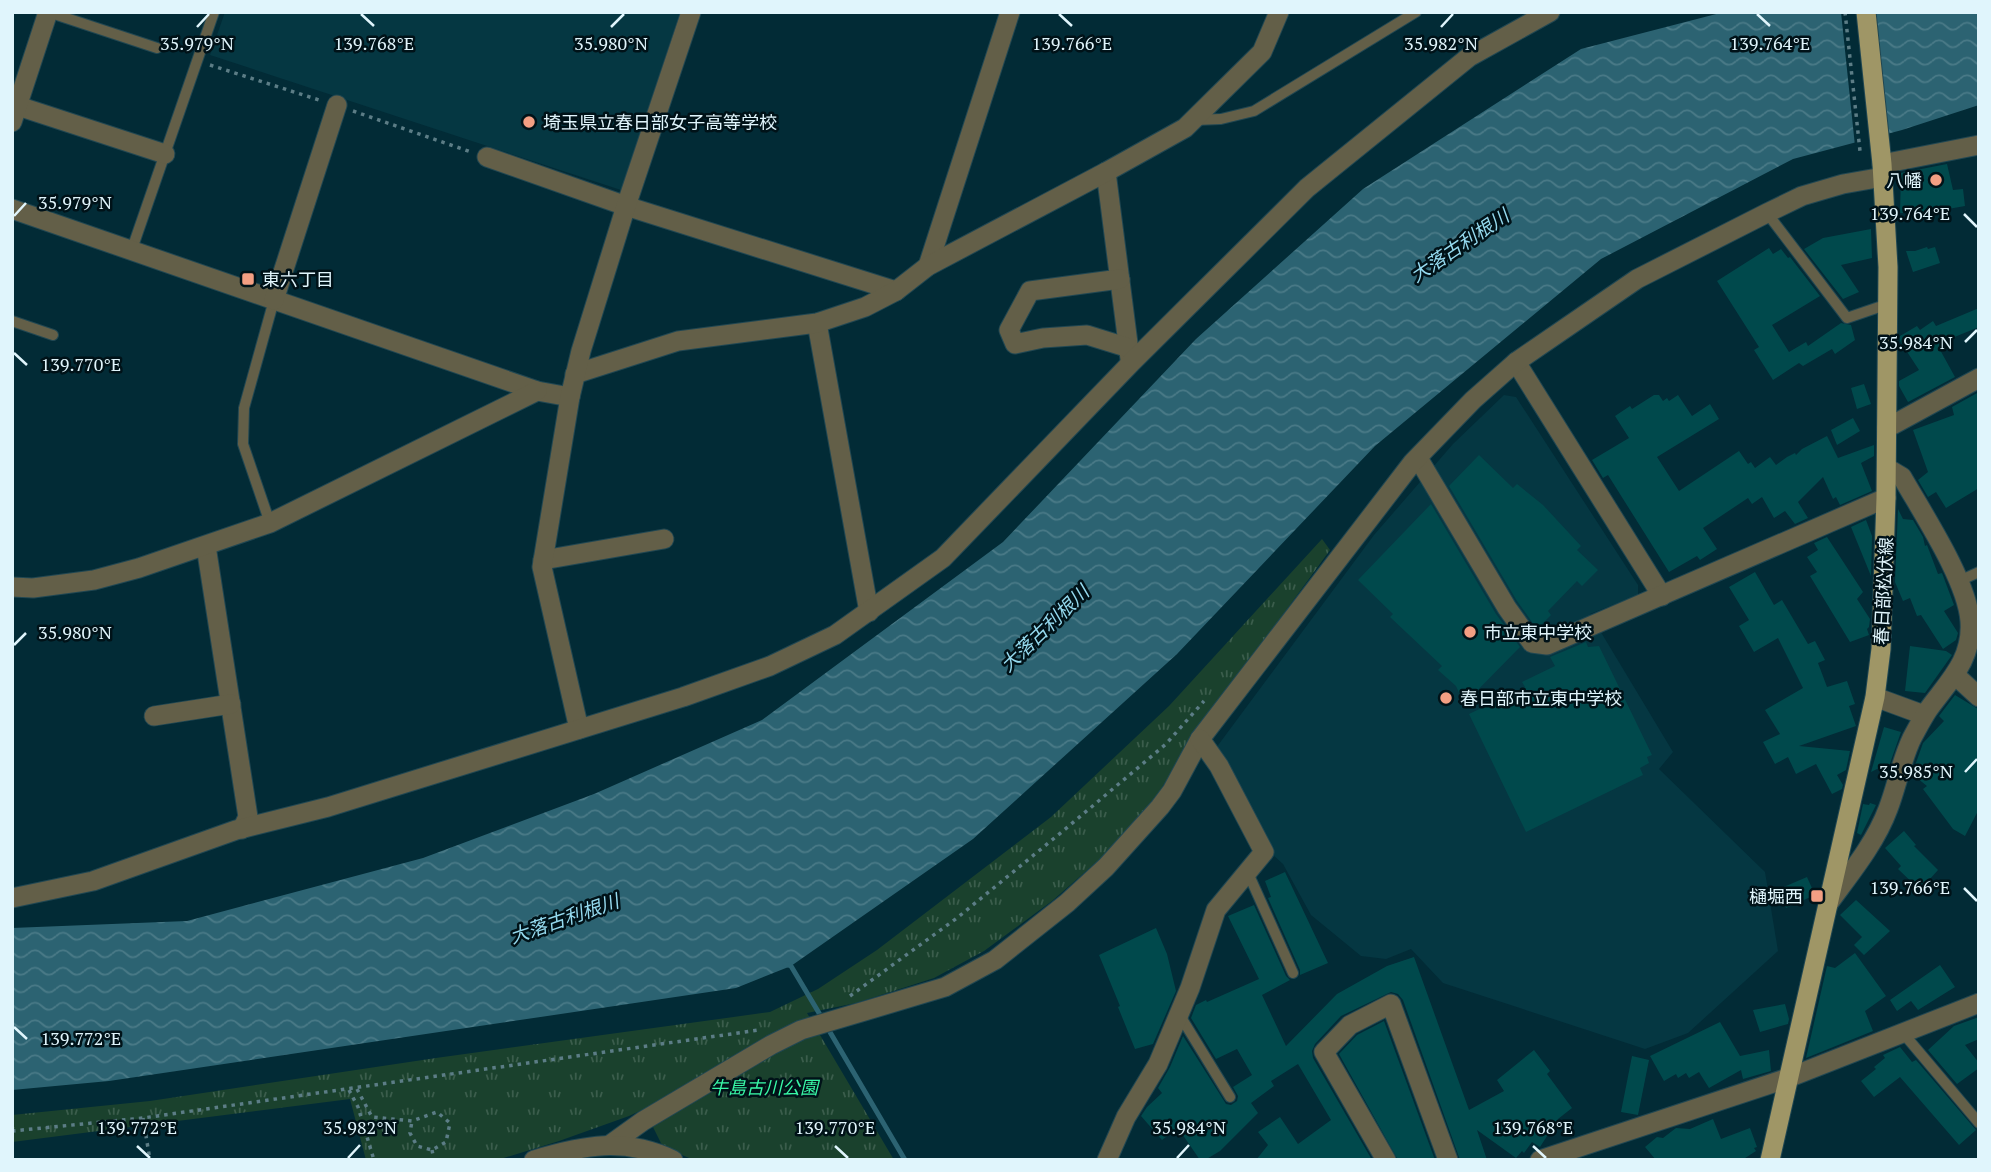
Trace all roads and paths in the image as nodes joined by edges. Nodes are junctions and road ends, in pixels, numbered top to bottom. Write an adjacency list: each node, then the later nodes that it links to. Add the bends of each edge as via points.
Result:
1 (48, 12): 10 (lane); 12 (street)
2 (214, 12): 16 (lane)
3 (691, 12): 20 (street)
4 (1010, 12): 24 (street)
5 (1279, 12): 13 (street, via 1262,52)
6 (1416, 12): 13 (lane, via 1254,111)
7 (1550, 12): 32 (street, via 1469,57 1307,188)
8 (1845, 12): 15 (path)
9 (1866, 12): 18 (main road, 春日部松伏線)
10 (158, 48)
11 (337, 105): 27 (street)
12 (15, 114): 16 (street)
13 (1193, 120): 19 (street)
14 (1979, 145): 18 (street)
15 (1860, 151)
16 (165, 154): 23 (lane)
17 (487, 158): 20 (street)
18 (1883, 170): 22 (street, via 1802,196); 28 (main road, 春日部松伏線)
19 (1107, 172): 24 (street); 25 (street)
20 (626, 206): 26 (street); 34 (street)
21 (12, 209): 23 (street)
22 (1767, 213): 28 (lane, via 1847,318); 33 (street, via 1637,279)
23 (132, 249): 27 (street)
24 (928, 266): 26 (street)
25 (1120, 279): 32 (street); 32 (street, via 1030,291 1009,330 1015,344 1087,335)
26 (896, 291): 30 (street)
27 (274, 300): 36 (street); 42 (lane, via 244,408 243,444)
28 (1888, 304): 38 (main road, 春日部松伏線)
29 (12, 321): 31 (lane)
30 (817, 323): 34 (street, via 678,341); 50 (street)
31 (53, 335)
32 (1130, 356): 50 (street, via 943,558)
33 (1516, 362): 39 (street); 49 (street)
34 (575, 374): 37 (street)
35 (1979, 378): 38 (street)
36 (537, 391): 37 (street); 42 (street)
37 (570, 397): 45 (street)
38 (1887, 428): 40 (main road, 春日部松伏線)
39 (1418, 458): 49 (street, via 1532,643 1547,645); 59 (street)
40 (1887, 468): 41 (main road, 春日部松伏線); 47 (street, via 1902,477)
41 (1886, 498): 49 (street); 54 (main road, 春日部松伏線)
42 (270, 523): 44 (street)
43 (664, 539): 45 (street)
44 (206, 546): 48 (street, via 94,580); 55 (street)
45 (543, 560): 58 (street)
46 (1979, 572): 47 (lane)
47 (1959, 581): 51 (street, via 1970,621 1969,645)
48 (12, 587)
49 (1662, 596)
50 (869, 612): 58 (street, via 835,635 770,666)
51 (1956, 676): 52 (street); 56 (street)
52 (1979, 697)
53 (1206, 698): 67 (path, via 1166,744 957,918 850,995)
54 (1875, 698): 56 (street); 63 (main road, 春日部松伏線)
55 (230, 704): 57 (street); 60 (street, via 248,817)
56 (1924, 715): 63 (street, via 1899,771 1888,811)
57 (154, 716)
58 (579, 729): 60 (street)
59 (1200, 739): 61 (street, via 1219,765 1264,852); 67 (street, via 1172,791 1106,867 995,960 945,987)
60 (242, 829): 62 (street, via 93,881)
61 (1248, 873): 64 (lane); 66 (street, via 1216,909)
62 (12, 898)
63 (1827, 904): 70 (main road, 春日部松伏線)
64 (1293, 973)
65 (1979, 1003): 69 (street)
66 (1179, 1014): 73 (lane); 85 (street)
67 (832, 1021): 78 (street, via 771,1045)
68 (766, 1029): 71 (path)
69 (1903, 1033): 70 (street); 76 (lane)
70 (1788, 1078): 88 (street); 89 (main road, 春日部松伏線)
71 (357, 1088): 72 (path); 75 (path, via 372,1117)
72 (349, 1090): 74 (path); 81 (path)
73 (1230, 1097)
74 (143, 1118): 77 (path); 80 (path)
75 (412, 1121): 79 (path, via 410,1133 417,1146); 79 (path, via 437,1112 450,1123 446,1142)
76 (1979, 1122)
77 (12, 1131)
78 (611, 1144): 83 (street); 84 (street, via 638,1147)
79 (432, 1150): 82 (path)
80 (150, 1160)
81 (374, 1160)
82 (434, 1160)
83 (534, 1160)
84 (673, 1160)
85 (1107, 1160)
86 (1387, 1160): 87 (street, via 1324,1052 1350,1025 1391,1004)
87 (1448, 1160)
88 (1540, 1160)
89 (1770, 1160)

